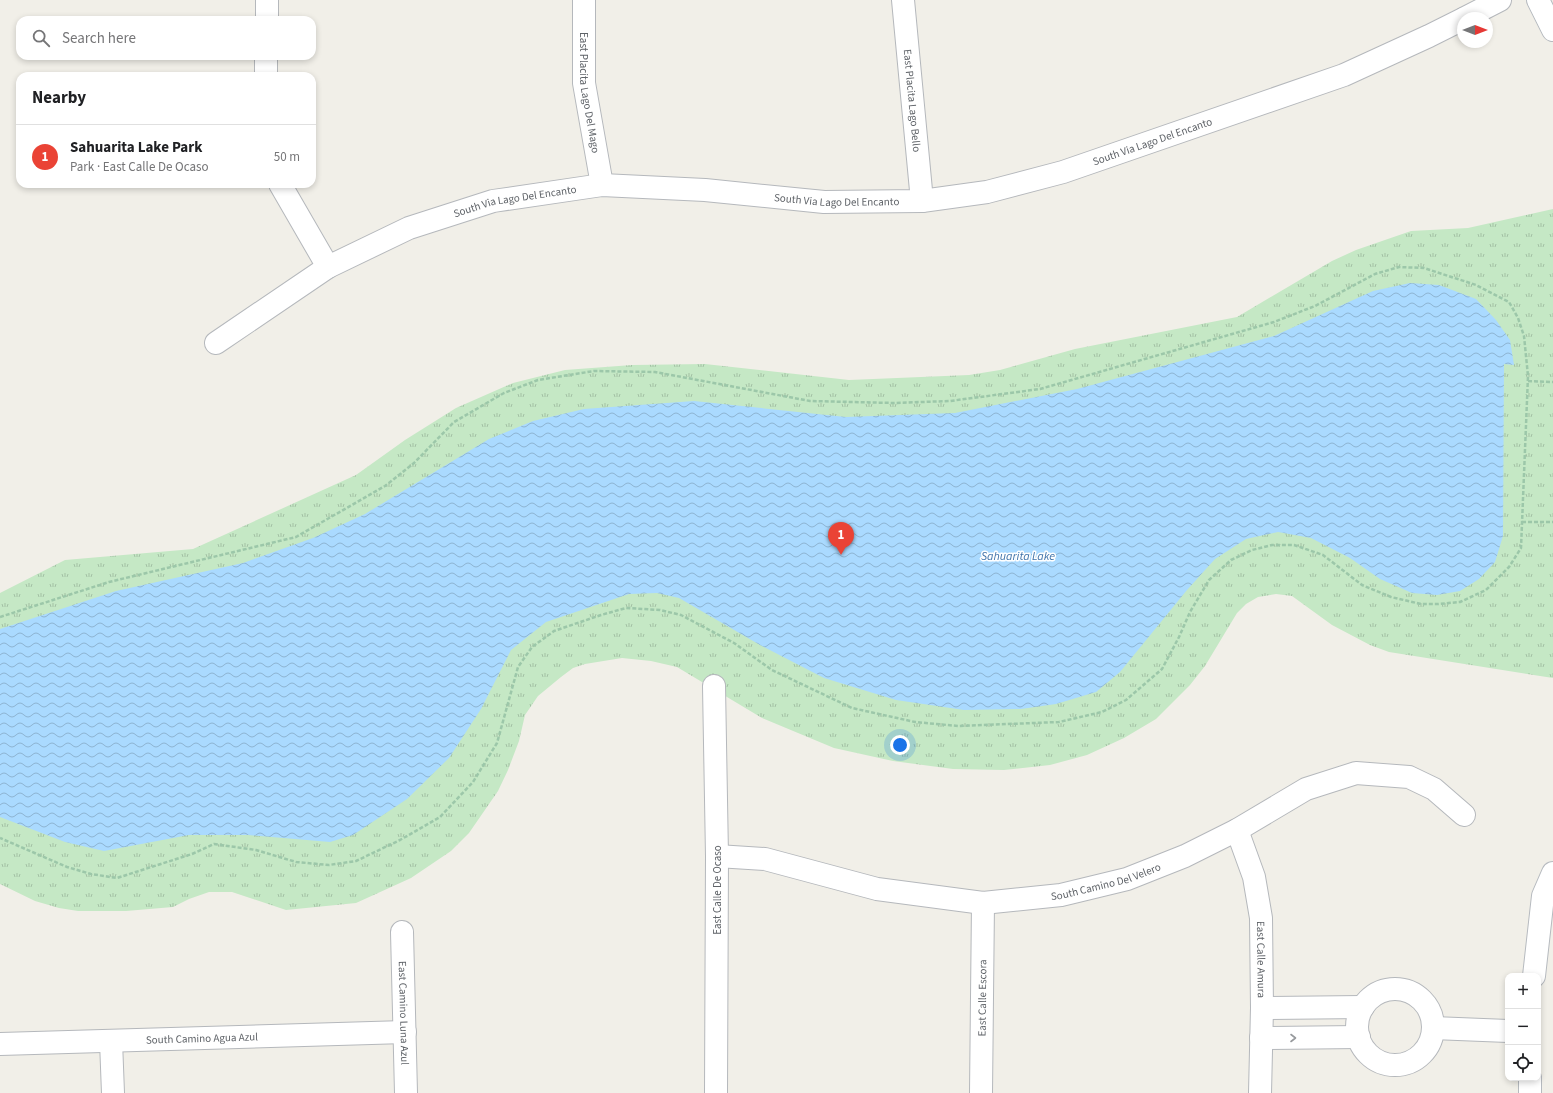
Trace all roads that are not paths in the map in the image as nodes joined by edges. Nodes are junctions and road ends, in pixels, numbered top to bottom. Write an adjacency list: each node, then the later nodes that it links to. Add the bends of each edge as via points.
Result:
1 (267, 0): 7 (street)
2 (584, 0): 12 (street, East Placita Lago Del Mago, via 584,83)
3 (903, 0): 14 (street, East Placita Lago Bello)
4 (1500, 0): 6 (street, South Via Lago Del Encanto)
5 (1538, 0): 9 (street)
6 (1476, 12)
7 (267, 16)
8 (1457, 22): 14 (street, South Via Lago Del Encanto, via 1344,75 1062,172 987,192)
9 (1553, 30)
10 (266, 60): 11 (street)
11 (266, 72)
12 (602, 185): 14 (street, South Via Lago Del Encanto, via 704,190 824,202); 15 (street, South Via Lago Del Encanto, via 493,201 409,228)
13 (282, 188): 15 (street)
14 (922, 201)
15 (328, 267): 16 (street, South Via Lago Del Encanto)
16 (216, 343)
17 (714, 686): 20 (street, East Calle De Ocaso)
18 (1464, 815): 19 (street, South Camino Del Velero, via 1434,789 1409,777 1356,773 1306,789)
19 (1237, 830): 22 (street, South Camino Del Velero, via 1185,856 1126,879 1061,895); 26 (street, East Calle Amura, via 1254,877 1261,918)
20 (717, 856): 22 (street, South Camino Del Velero, via 765,859 877,889); 37 (street, East Calle De Ocaso)
21 (1553, 873): 24 (street, via 1543,896)
22 (983, 903): 38 (street, East Calle Escora)
23 (402, 932): 29 (street, East Camino Luna Azul)
24 (1534, 973)
25 (1363, 1007): 26 (street); 27 (street, via 1378,993 1391,989 1404,990 1416,995 1425,1004); 30 (street, via 1357,1024)
26 (1262, 1008): 31 (street, East Calle Amura)
27 (1433, 1028): 28 (street); 30 (street, via 1431,1040 1425,1051 1405,1064 1381,1063 1363,1047)
28 (1505, 1031)
29 (404, 1032): 32 (street, South Camino Agua Azul); 36 (street, East Camino Luna Azul)
30 (1359, 1037): 31 (street, one-way to 30)
31 (1261, 1038): 39 (street, East Calle Amura)
32 (112, 1041): 33 (street, South Camino Agua Azul); 35 (street)
33 (0, 1044)
34 (1530, 1081): 40 (street)
35 (113, 1093)
36 (406, 1093)
37 (716, 1093)
38 (981, 1093)
39 (1260, 1093)
40 (1530, 1093)

